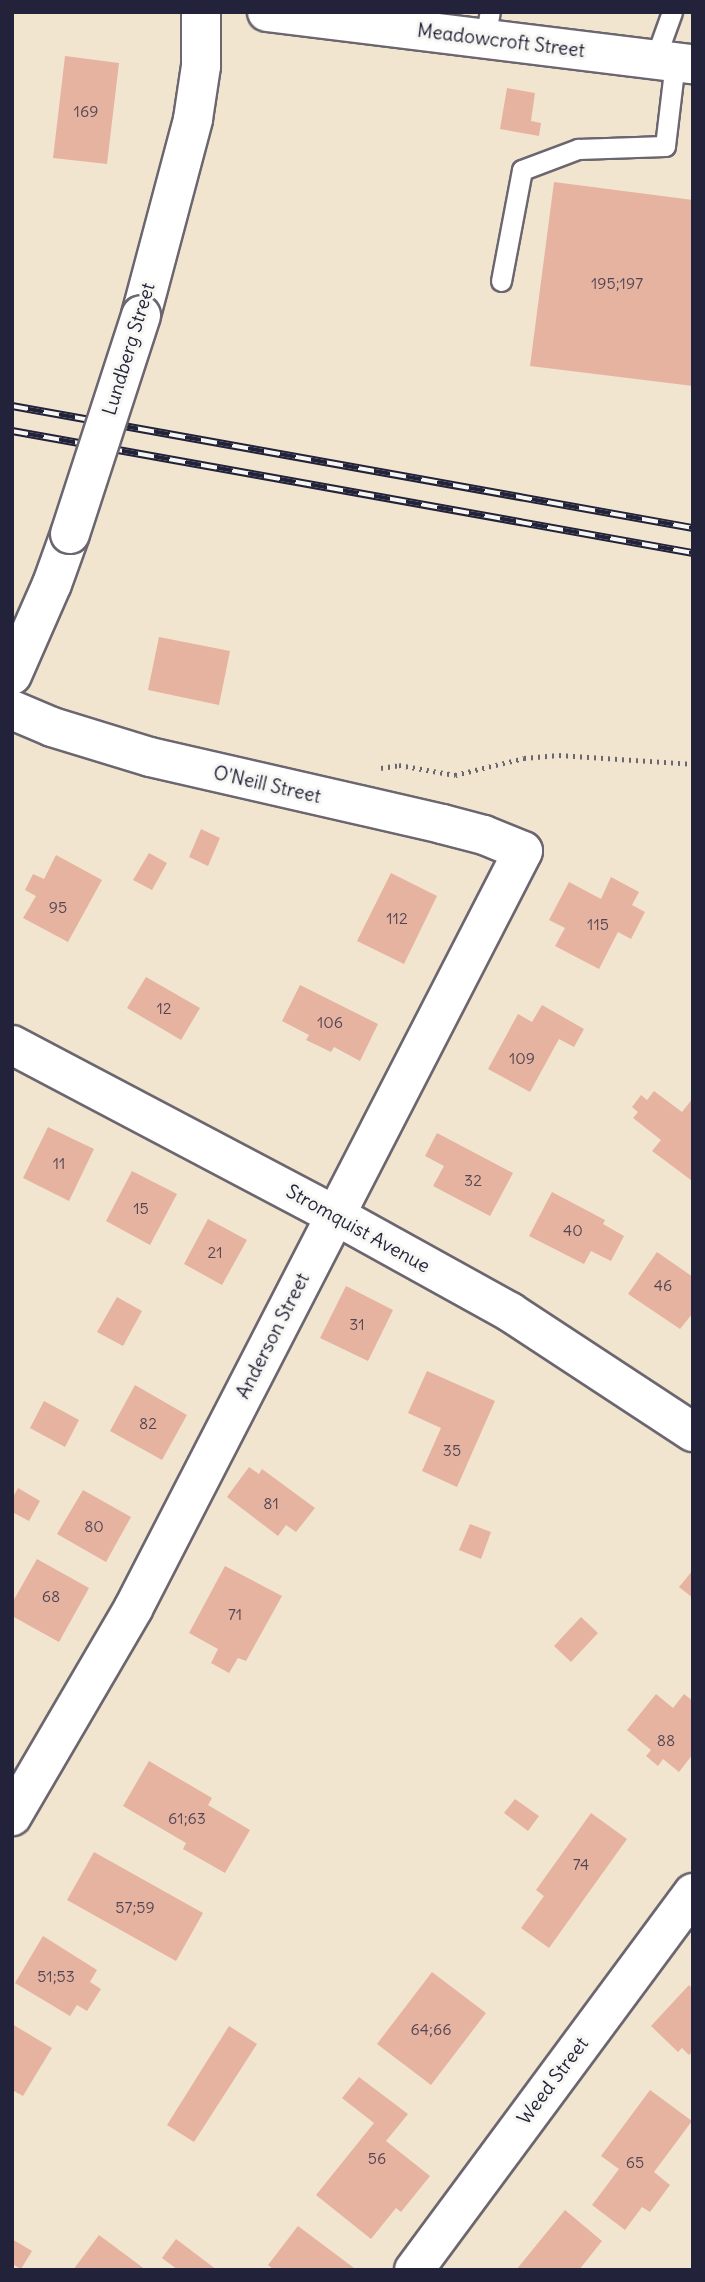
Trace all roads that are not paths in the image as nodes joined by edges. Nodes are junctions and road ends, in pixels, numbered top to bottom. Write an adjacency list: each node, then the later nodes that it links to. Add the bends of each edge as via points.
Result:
1 (201, 12): 8 (street, Lundberg Street, bridge, via 201,66 193,119 141,315 71,534)
2 (267, 12): 4 (street, Meadowcroft Street)
3 (672, 12): 6 (lane)
4 (439, 23): 5 (street, Meadowcroft Street)
5 (487, 25): 6 (street, Meadowcroft Street)
6 (674, 62): 7 (lane, via 665,146 578,149 522,170)
7 (501, 281)
8 (12, 675)
9 (12, 710): 10 (street, O'Neill Street, via 150,757 442,824)
10 (523, 851): 12 (street, Anderson Street)
11 (12, 1045): 12 (street, Stromquist Avenue)
12 (335, 1215): 13 (street, Stromquist Avenue, via 510,1312); 14 (street, Anderson Street, via 134,1609)
13 (693, 1432)
14 (12, 1816)
15 (693, 1893): 16 (street, Weed Street)
16 (414, 2270)

